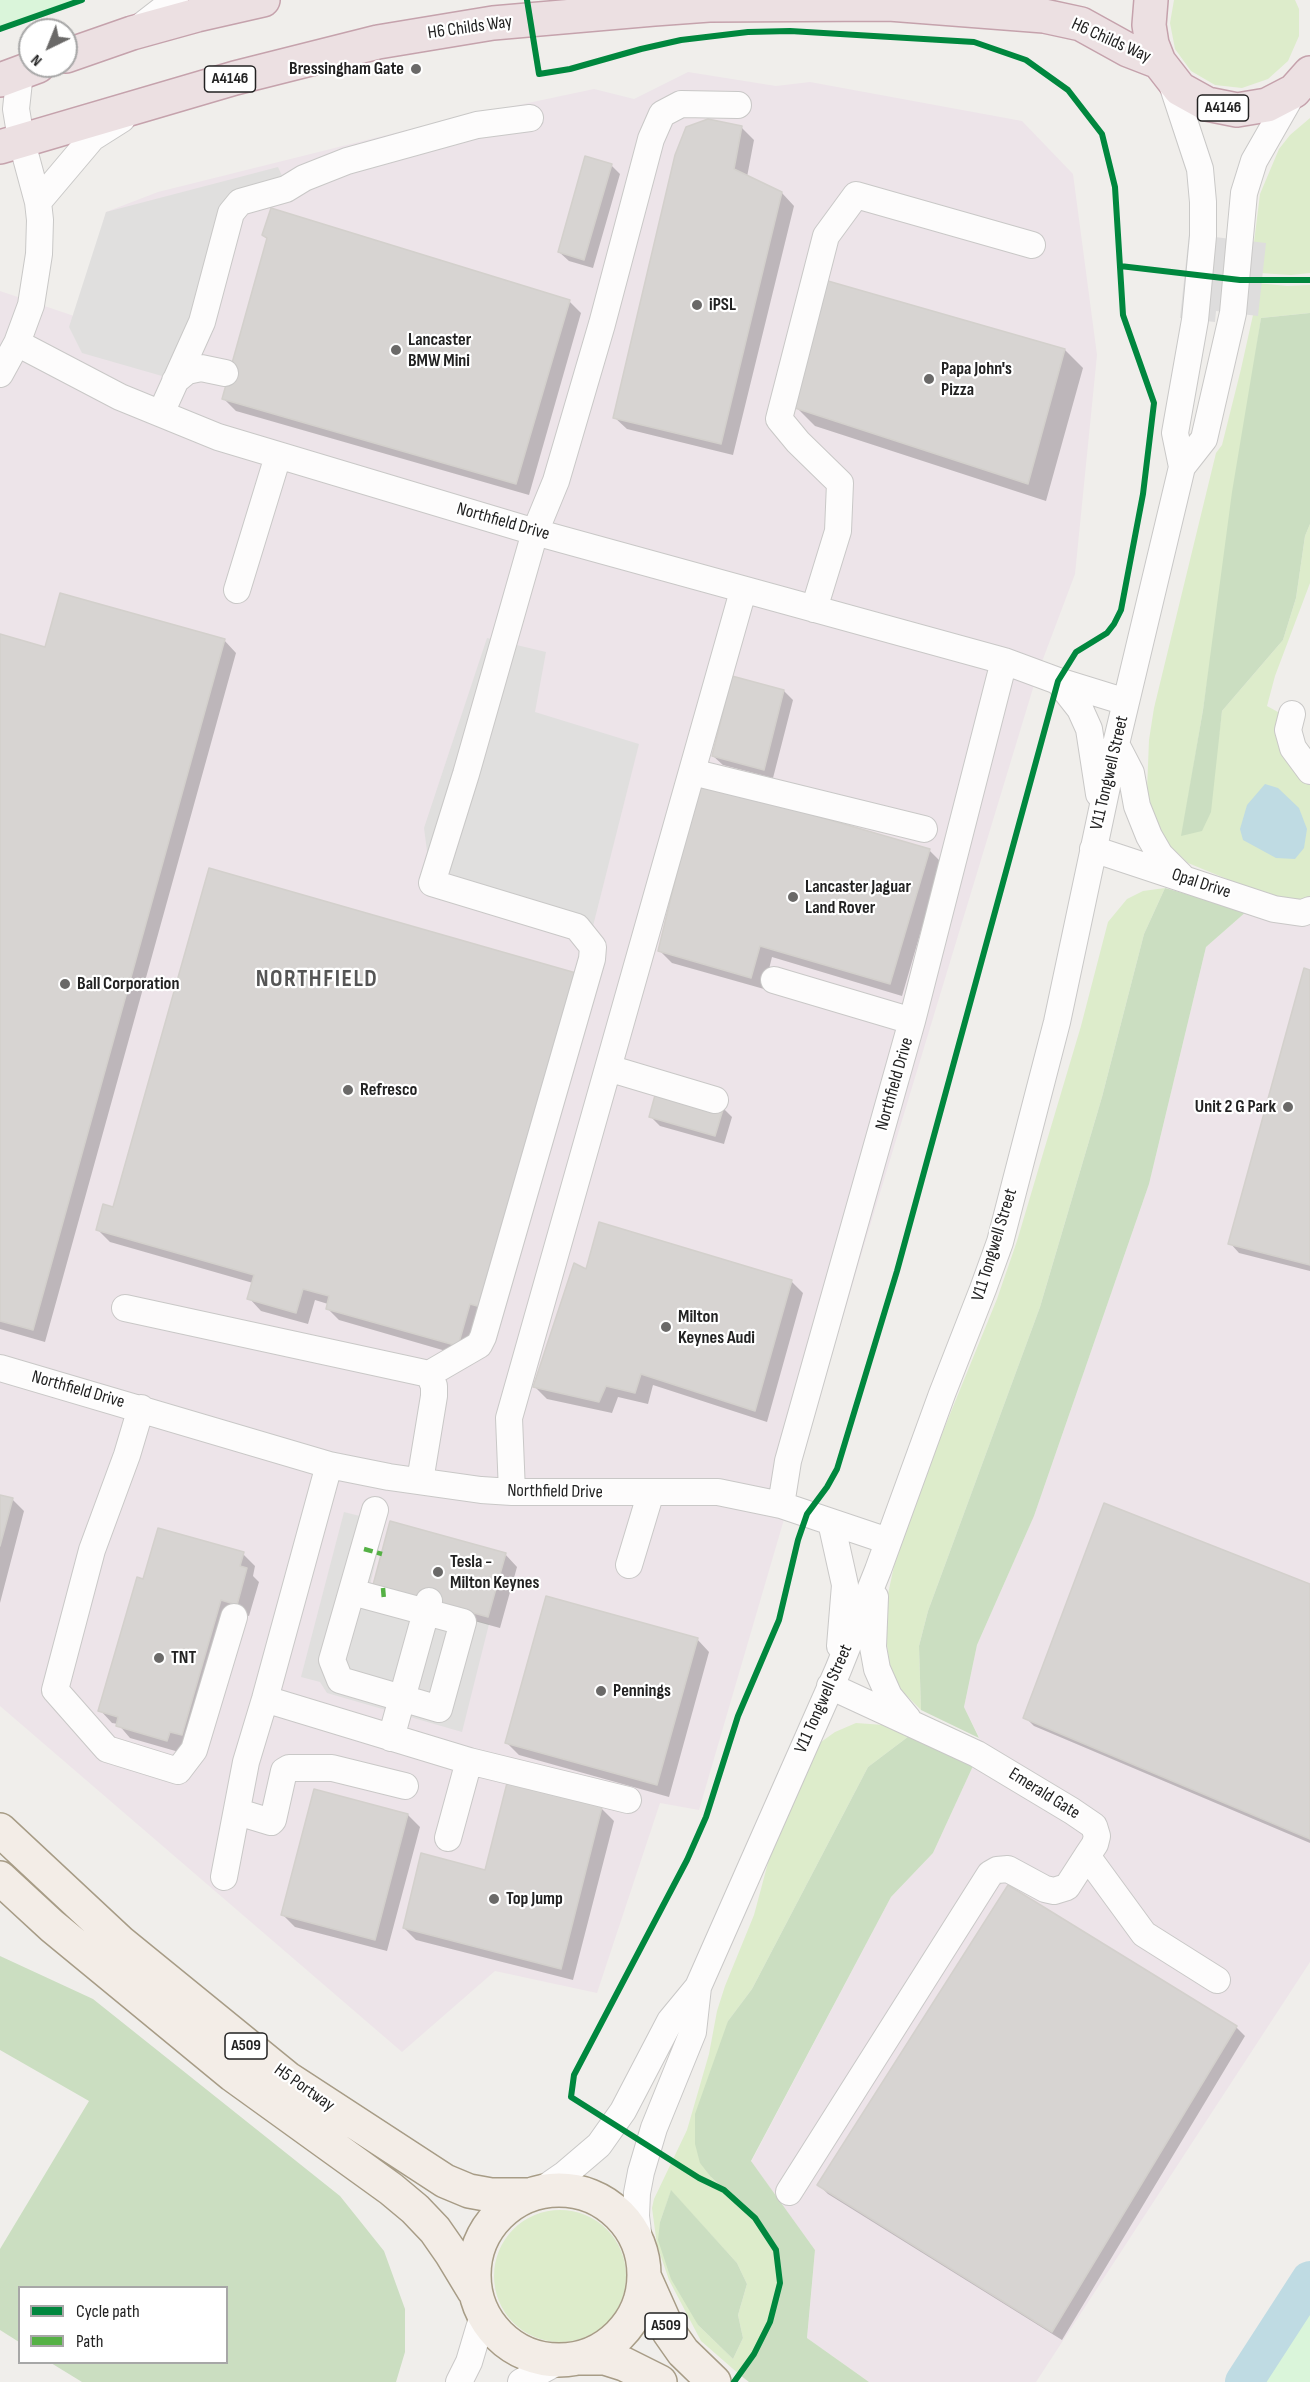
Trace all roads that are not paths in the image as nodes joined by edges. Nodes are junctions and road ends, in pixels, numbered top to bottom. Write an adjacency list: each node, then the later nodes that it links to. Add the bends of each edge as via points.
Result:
1 (175, 0): 4 (street)
2 (262, 0): 4 (highway)
3 (1151, 0): 6 (highway, via 1152,44)
4 (132, 33): 5 (highway)
5 (78, 52)
6 (1164, 70): 8 (highway, A4146, via 1193,98 1237,110 1267,105); 9 (highway, H6 Childs Way / A4146, via 1081,24 1044,16 889,4 709,5 463,27 333,53); 21 (street, V11 Tongwell Street, via 1200,169 1203,202 1195,320 1175,433)
7 (18, 78): 12 (street)
8 (1303, 84): 21 (street, V11 Tongwell Street, via 1261,148 1247,178 1233,313 1204,439)
9 (180, 95): 12 (highway, H6 Childs Way / A4146); 13 (street, via 110,125 92,138)
10 (738, 105): 22 (street, via 681,104 662,114 657,124 556,481)
11 (530, 118): 18 (street, via 477,125 347,161 286,189 240,202 231,213 202,322)
12 (9, 125): 13 (street)
13 (38, 202): 15 (street, via 36,279)
14 (1032, 245): 25 (street, via 856,195 826,236 779,419 840,483 838,531)
15 (17, 344): 17 (street); 19 (street, Northfield Drive, via 120,397)
16 (225, 373): 18 (street, via 201,368 187,371)
17 (0, 374)
18 (175, 381): 19 (street)
19 (161, 413): 20 (street, Northfield Drive)
20 (278, 456): 22 (street, Northfield Drive); 23 (street)
21 (1182, 467): 28 (street, V11 Tongwell Street)
22 (535, 532): 24 (street, Northfield Drive); 44 (street, via 432,883 577,927 593,948 592,959 483,1337 479,1345)
23 (237, 590)
24 (743, 591): 25 (street, Northfield Drive); 32 (street)
25 (814, 609): 26 (street, Northfield Drive)
26 (1004, 661): 27 (street, Northfield Drive); 39 (street, Northfield Drive)
27 (1058, 681): 28 (street, Northfield Drive); 33 (street, via 1080,709 1089,729)
28 (1126, 702): 30 (street, V11 Tongwell Street)
29 (1292, 714): 31 (street, via 1288,730 1293,748)
30 (1116, 744): 33 (street, V11 Tongwell Street); 36 (street, via 1131,773 1137,806 1149,836 1160,855)
31 (1310, 771)
32 (692, 772): 34 (street); 40 (street)
33 (1102, 814): 35 (street, V11 Tongwell Street)
34 (924, 829)
35 (1093, 849): 36 (street, Opal Drive); 53 (street, V11 Tongwell Street, via 1056,1022 999,1242)
36 (1185, 879): 37 (street, Opal Drive, via 1274,909)
37 (1310, 910)
38 (774, 980): 39 (street)
39 (912, 1021): 50 (street, Northfield Drive, via 788,1461)
40 (608, 1068): 41 (street); 48 (street, via 509,1418)
41 (715, 1100)
42 (125, 1308): 44 (street)
43 (0, 1368): 45 (street, Northfield Drive)
44 (429, 1374): 47 (street, via 434,1396)
45 (141, 1408): 46 (street, Northfield Drive); 58 (street, via 92,1550 55,1690 107,1749 178,1772 195,1750)
46 (329, 1465): 47 (street, Northfield Drive); 60 (street)
47 (420, 1481): 48 (street, Northfield Drive)
48 (512, 1492): 49 (street, Northfield Drive)
49 (651, 1492): 50 (street, Northfield Drive, via 718,1492); 54 (street)
50 (781, 1505): 52 (street, Northfield Drive)
51 (375, 1510): 56 (street)
52 (831, 1522): 53 (street, Northfield Drive); 59 (street, via 845,1585)
53 (888, 1541): 55 (street, V11 Tongwell Street)
54 (629, 1565)
55 (878, 1570): 59 (street, V11 Tongwell Street); 62 (street, via 873,1621 877,1668 889,1696)
56 (352, 1592): 57 (street); 61 (street, via 332,1660 340,1680)
57 (434, 1608): 61 (street); 61 (street, via 439,1709)
58 (234, 1617)
59 (834, 1678): 62 (street, Emerald Gate); 74 (street, V11 Tongwell Street)
60 (265, 1699): 63 (street); 67 (street, via 246,1762)
61 (402, 1699): 63 (street)
62 (913, 1723): 70 (street, Emerald Gate, via 977,1754 1094,1826 1097,1836)
63 (391, 1738): 64 (street)
64 (469, 1761): 66 (street); 69 (street)
65 (405, 1786): 67 (street, via 332,1768 289,1768 284,1772 271,1822)
66 (628, 1800)
67 (238, 1812): 71 (street)
68 (0, 1830): 76 (main road, H5 Portway / A509, via 120,1942 287,2078 445,2181 491,2195)
69 (448, 1838)
70 (1087, 1856): 73 (street, via 1144,1934); 75 (street, Emerald Gate, via 1067,1887 1054,1891 1008,1869 990,1874)
71 (224, 1877)
72 (0, 1878): 78 (main road, H5 Portway / A509, via 52,1926 233,2075 415,2209 452,2253)
73 (1217, 1980)
74 (698, 1987): 76 (street, V11 Tongwell Street, via 670,2021 623,2111 599,2145); 77 (street, V11 Tongwell Street, via 693,2032 654,2128 641,2172 636,2216)
75 (789, 2192)
76 (534, 2194): 77 (main road, A509, via 559,2190 600,2200 630,2229); 78 (main road, A509, via 512,2204 484,2233 473,2271)
77 (642, 2262): 79 (main road, A509, via 640,2303 627,2328 607,2346); 80 (main road, A509, via 669,2332)
78 (479, 2303): 79 (main road, A509, via 497,2334 515,2349 536,2358); 81 (street, via 469,2361)
79 (570, 2359): 82 (street); 83 (main road, A509, via 605,2358)
80 (707, 2376)
81 (459, 2382)
82 (521, 2382)
83 (660, 2382)

